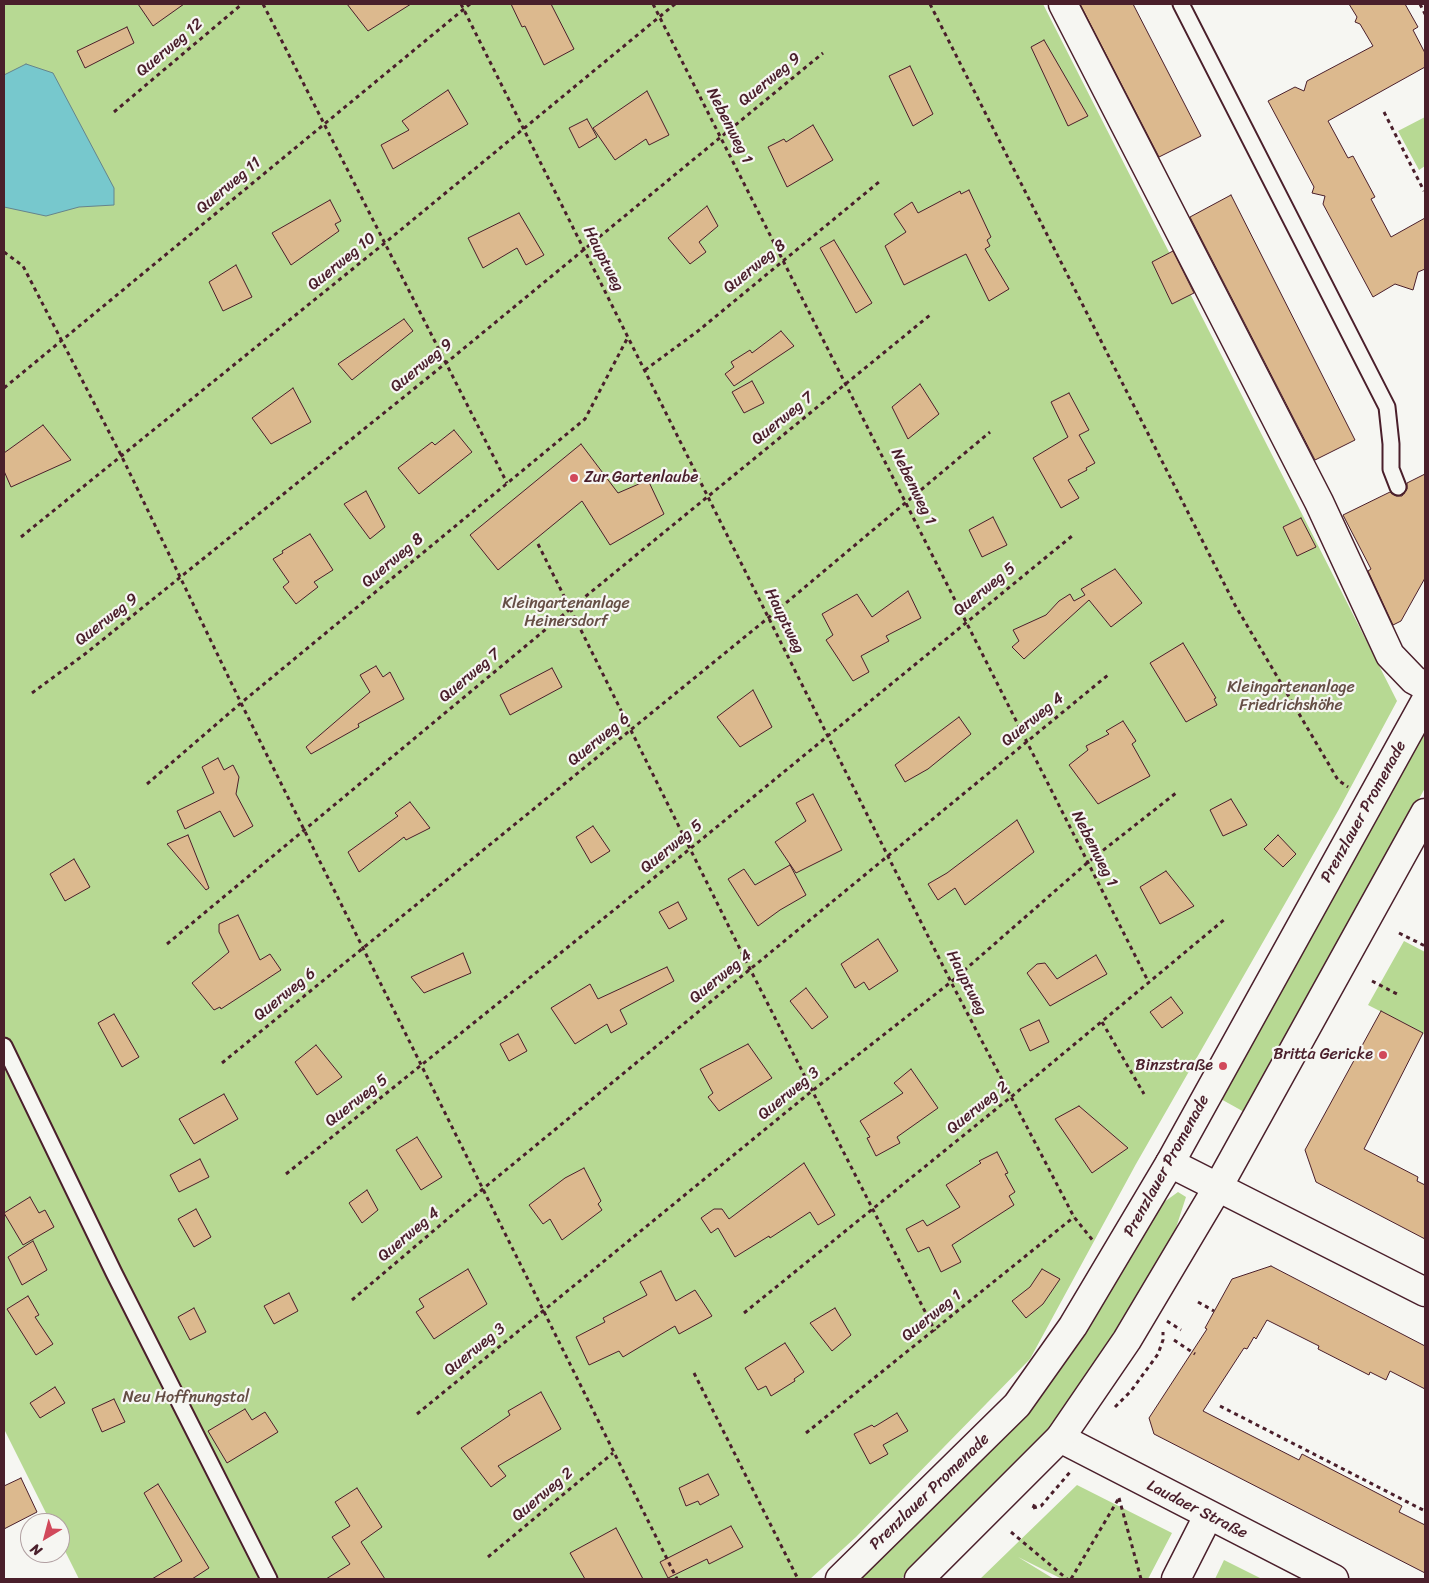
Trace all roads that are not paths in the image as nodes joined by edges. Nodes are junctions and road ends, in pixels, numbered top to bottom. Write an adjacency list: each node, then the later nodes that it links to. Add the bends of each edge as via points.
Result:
1 (1063, 4): 4 (main road, via 1319,502 1390,655 1414,680)
2 (1181, 4): 3 (lane, via 1386,407 1391,469)
3 (1398, 487)
4 (1425, 686)
5 (1425, 702): 8 (main road, Prenzlauer Promenade)
6 (1425, 813): 9 (main road)
7 (4, 1046): 13 (lane, via 114,1273)
8 (1170, 1163): 9 (main road); 14 (main road, Prenzlauer Promenade, via 1073,1326 1017,1405)
9 (1218, 1187): 10 (main road); 11 (main road, via 1145,1313)
10 (1425, 1292)
11 (1060, 1438): 12 (main road, Laudaer Straße); 15 (main road)
12 (1208, 1516): 16 (main road); 17 (main road, Laudaer Straße)
13 (269, 1579)
14 (840, 1579)
15 (919, 1579)
16 (1176, 1579)
17 (1334, 1579)

